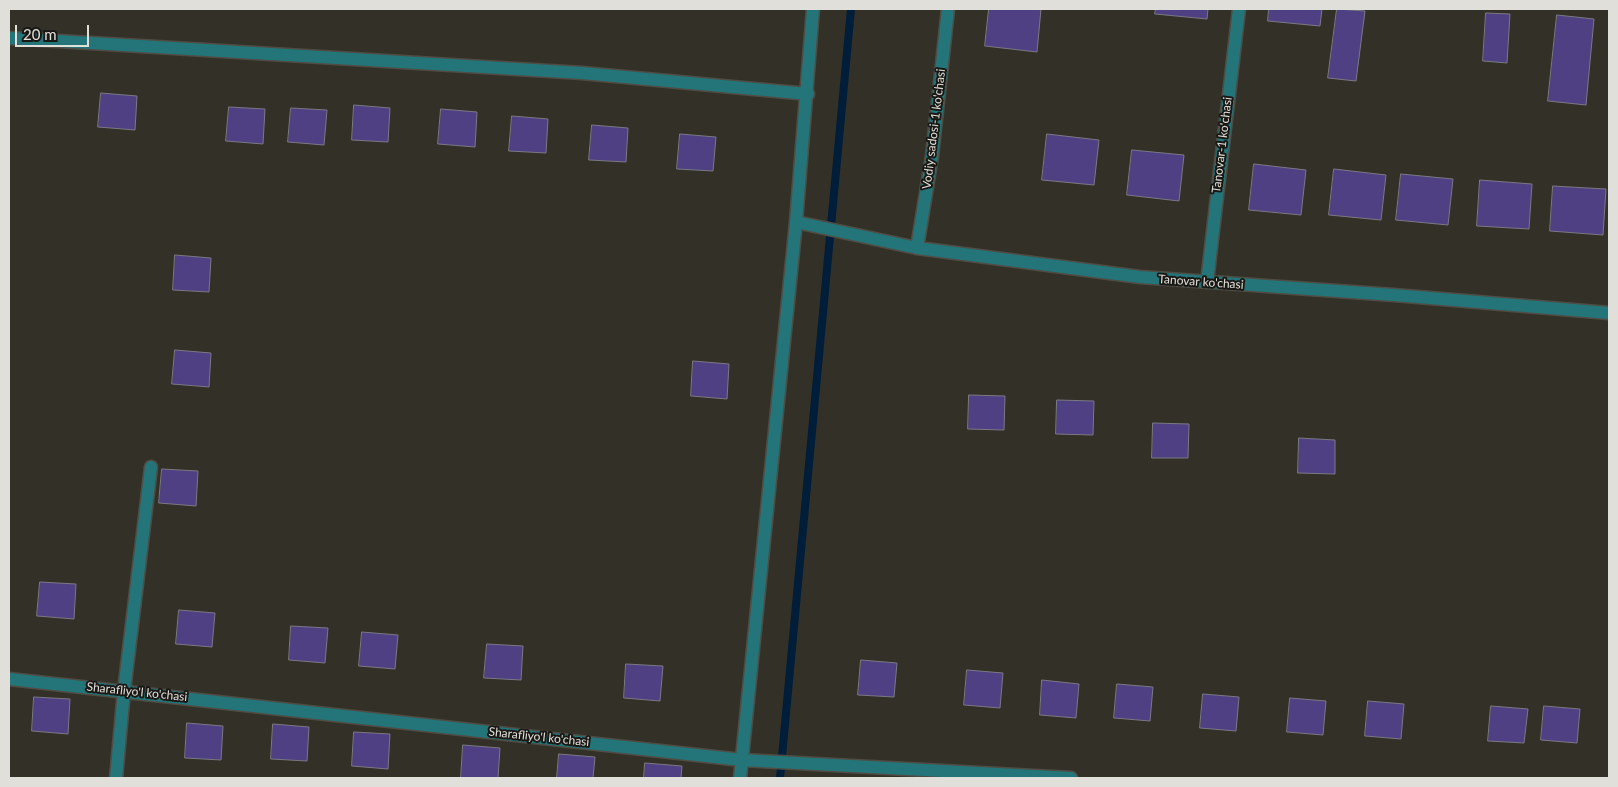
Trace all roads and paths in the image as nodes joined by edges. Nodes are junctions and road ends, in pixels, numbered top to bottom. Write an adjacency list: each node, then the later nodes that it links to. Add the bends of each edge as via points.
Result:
1 (813, 9): 5 (street)
2 (948, 9): 7 (street, Vodiy sadosi-1 ko'chasi, via 932,156)
3 (1239, 9): 8 (street, Tanovar-1 ko'chasi)
4 (9, 38): 5 (street, via 582,73)
5 (808, 94): 6 (street)
6 (796, 222): 7 (street, Tanovar ko'chasi); 13 (street)
7 (917, 248): 8 (street, Tanovar ko'chasi, via 1140,277)
8 (1207, 282): 9 (street, Tanovar ko'chasi)
9 (1609, 313)
10 (151, 467): 12 (street)
11 (9, 679): 12 (street, Sharafliyo'l ko'chasi)
12 (124, 691): 13 (street, Sharafliyo'l ko'chasi); 14 (street)
13 (742, 760): 15 (street); 16 (street, Sharafliyo'l ko'chasi)
14 (116, 778)
15 (740, 778)
16 (1071, 778)

